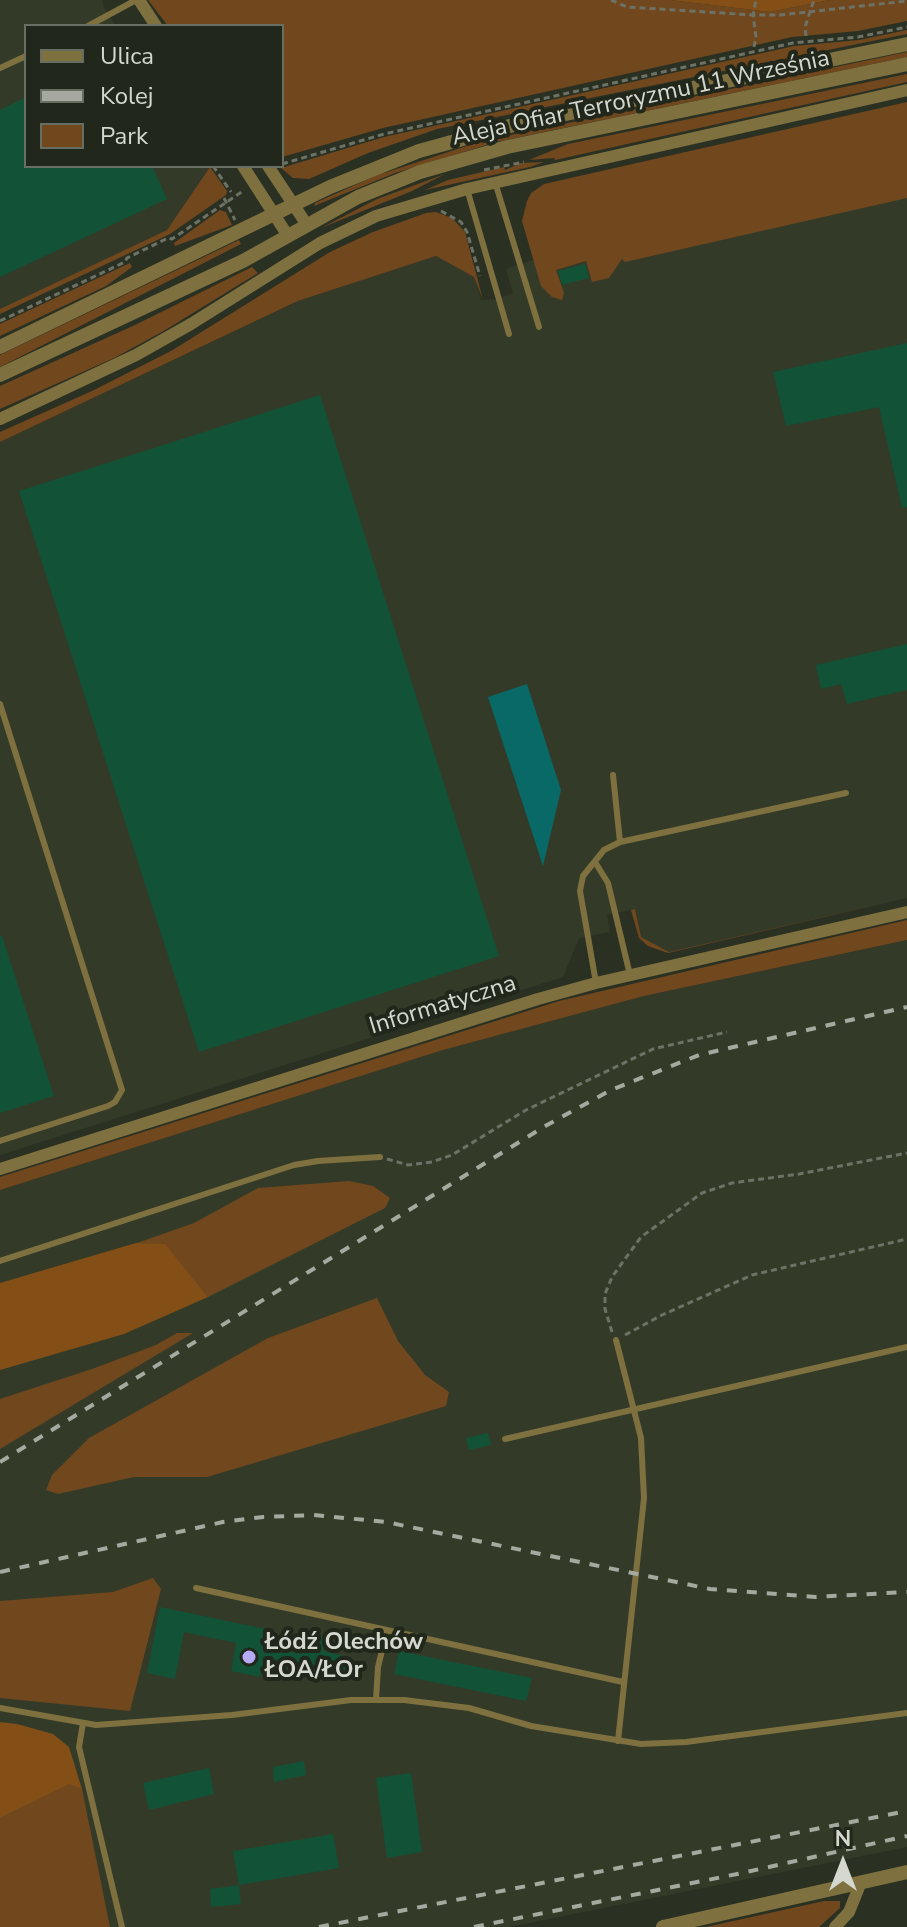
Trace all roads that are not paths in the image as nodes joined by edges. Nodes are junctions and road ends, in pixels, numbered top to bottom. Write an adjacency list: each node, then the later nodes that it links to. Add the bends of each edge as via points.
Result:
1 (137, 0): 2 (lane); 3 (street)
2 (92, 24)
3 (155, 24)
4 (907, 44): 13 (street, Aleja Ofiar Terroryzmu 11 Września, via 480,133 402,157)
5 (24, 57): 7 (lane)
6 (907, 64): 15 (street, Aleja Ofiar Terroryzmu 11 Września, via 478,155 378,188)
7 (0, 68)
8 (907, 90): 11 (street)
9 (244, 168): 14 (street)
10 (269, 168): 13 (street)
11 (495, 182): 12 (street); 17 (lane)
12 (467, 189): 18 (lane); 21 (street, via 376,216 335,236 156,345)
13 (294, 204): 14 (street, Aleja Ofiar Terroryzmu 11 Września); 15 (street)
14 (274, 213): 16 (street); 19 (street, Aleja Ofiar Terroryzmu 11 Września)
15 (307, 225): 16 (street, Aleja Ofiar Terroryzmu 11 Września)
16 (288, 236): 20 (street, Aleja Ofiar Terroryzmu 11 Września)
17 (539, 327)
18 (509, 334)
19 (0, 347)
20 (0, 375)
21 (0, 419)
22 (0, 704): 30 (lane, via 122,1090 108,1106)
23 (613, 775): 25 (lane)
24 (846, 793): 25 (lane)
25 (620, 842): 26 (lane)
26 (595, 862): 28 (lane, via 608,883); 29 (lane, via 583,876 580,891)
27 (907, 912): 28 (street, Informatyczna)
28 (630, 975): 29 (street, Informatyczna)
29 (596, 983): 32 (street, Informatyczna)
30 (0, 1141)
31 (380, 1157): 33 (lane, via 294,1165)
32 (0, 1169)
33 (0, 1261)
34 (616, 1340): 36 (lane)
35 (907, 1347): 36 (lane)
36 (635, 1409): 37 (lane); 40 (lane, via 644,1457 644,1498)
37 (505, 1439)
38 (196, 1588): 39 (lane)
39 (387, 1630): 40 (lane); 41 (lane)
40 (623, 1682): 45 (lane)
41 (376, 1700): 44 (lane); 45 (lane, via 469,1708 531,1726)
42 (0, 1708): 44 (lane)
43 (907, 1713): 45 (lane, via 686,1742)
44 (83, 1723): 48 (lane, via 79,1747)
45 (618, 1741)
46 (907, 1872): 47 (street)
47 (861, 1882): 49 (street); 50 (street, via 849,1912)
48 (122, 1927)
49 (663, 1927)
50 (835, 1927)

